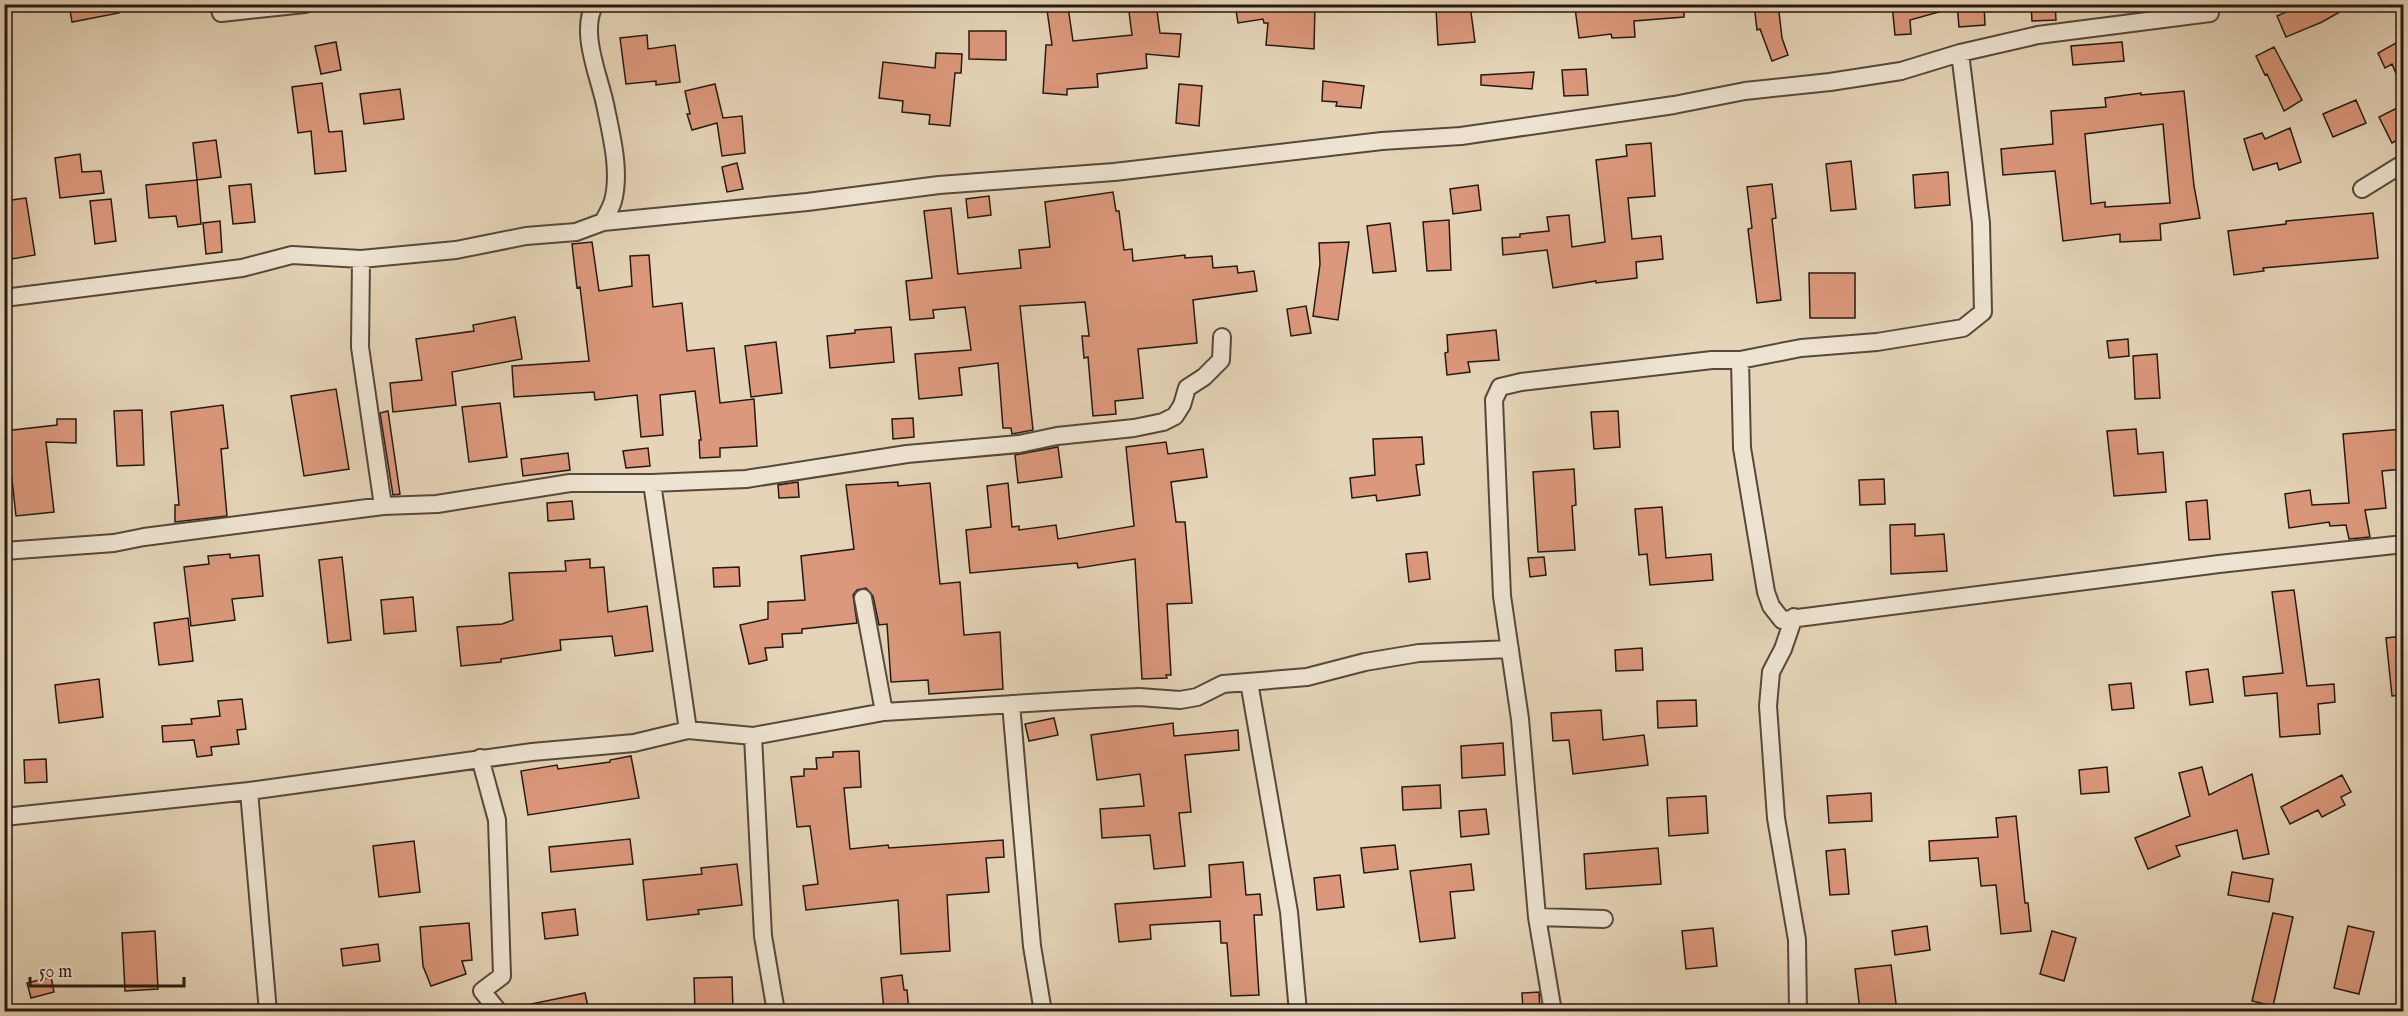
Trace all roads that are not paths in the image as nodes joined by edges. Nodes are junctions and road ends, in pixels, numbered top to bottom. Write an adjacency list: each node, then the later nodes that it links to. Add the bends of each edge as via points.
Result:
1 (218, 4): 2 (street, via 221,13)
2 (305, 4)
3 (595, 4): 8 (street, via 589,42 616,169 613,202)
4 (2210, 13): 5 (street, via 2038,35)
5 (1960, 53): 8 (street, via 1889,73 1745,91 1461,136 1382,141 1114,172 939,185); 12 (street, via 1981,223 1983,312 1963,328 1877,342 1801,348)
6 (2403, 163): 7 (street)
7 (2362, 189)
8 (603, 222): 9 (street, via 576,232)
9 (361, 259): 10 (street, via 292,255 242,268); 14 (street, via 360,347)
10 (4, 298)
11 (1222, 337): 13 (street, via 1221,360 1187,388 1175,416 1163,423 1019,444 907,454 746,479)
12 (1740, 360): 18 (street, via 1742,448 1766,592 1782,620); 19 (street, via 1712,360 1500,387 1494,400 1502,596)
13 (652, 483): 14 (street, via 570,483 437,504); 23 (street)
14 (383, 506): 16 (street, via 114,543)
15 (2403, 544): 18 (street)
16 (4, 551)
17 (863, 598): 22 (street)
18 (1794, 617): 36 (street, via 1771,672 1768,706 1776,818 1797,940)
19 (1510, 649): 20 (street, via 1419,653 1307,677); 28 (street)
20 (1249, 682): 21 (street, via 1223,684 1197,697 1180,700 1139,697); 34 (street, via 1289,912)
21 (1011, 704): 22 (street); 33 (street, via 1032,946)
22 (884, 712): 24 (street)
23 (688, 730): 24 (street); 25 (street, via 634,743)
24 (753, 736): 32 (street, via 763,936)
25 (480, 758): 26 (street); 31 (street, via 497,820 502,976 482,991)
26 (249, 791): 27 (street); 30 (street)
27 (4, 818)
28 (1537, 917): 29 (street); 35 (street)
29 (1604, 919)
30 (268, 1011)
31 (499, 1011)
32 (776, 1011)
33 (1042, 1011)
34 (1298, 1011)
35 (1553, 1011)
36 (1798, 1011)

